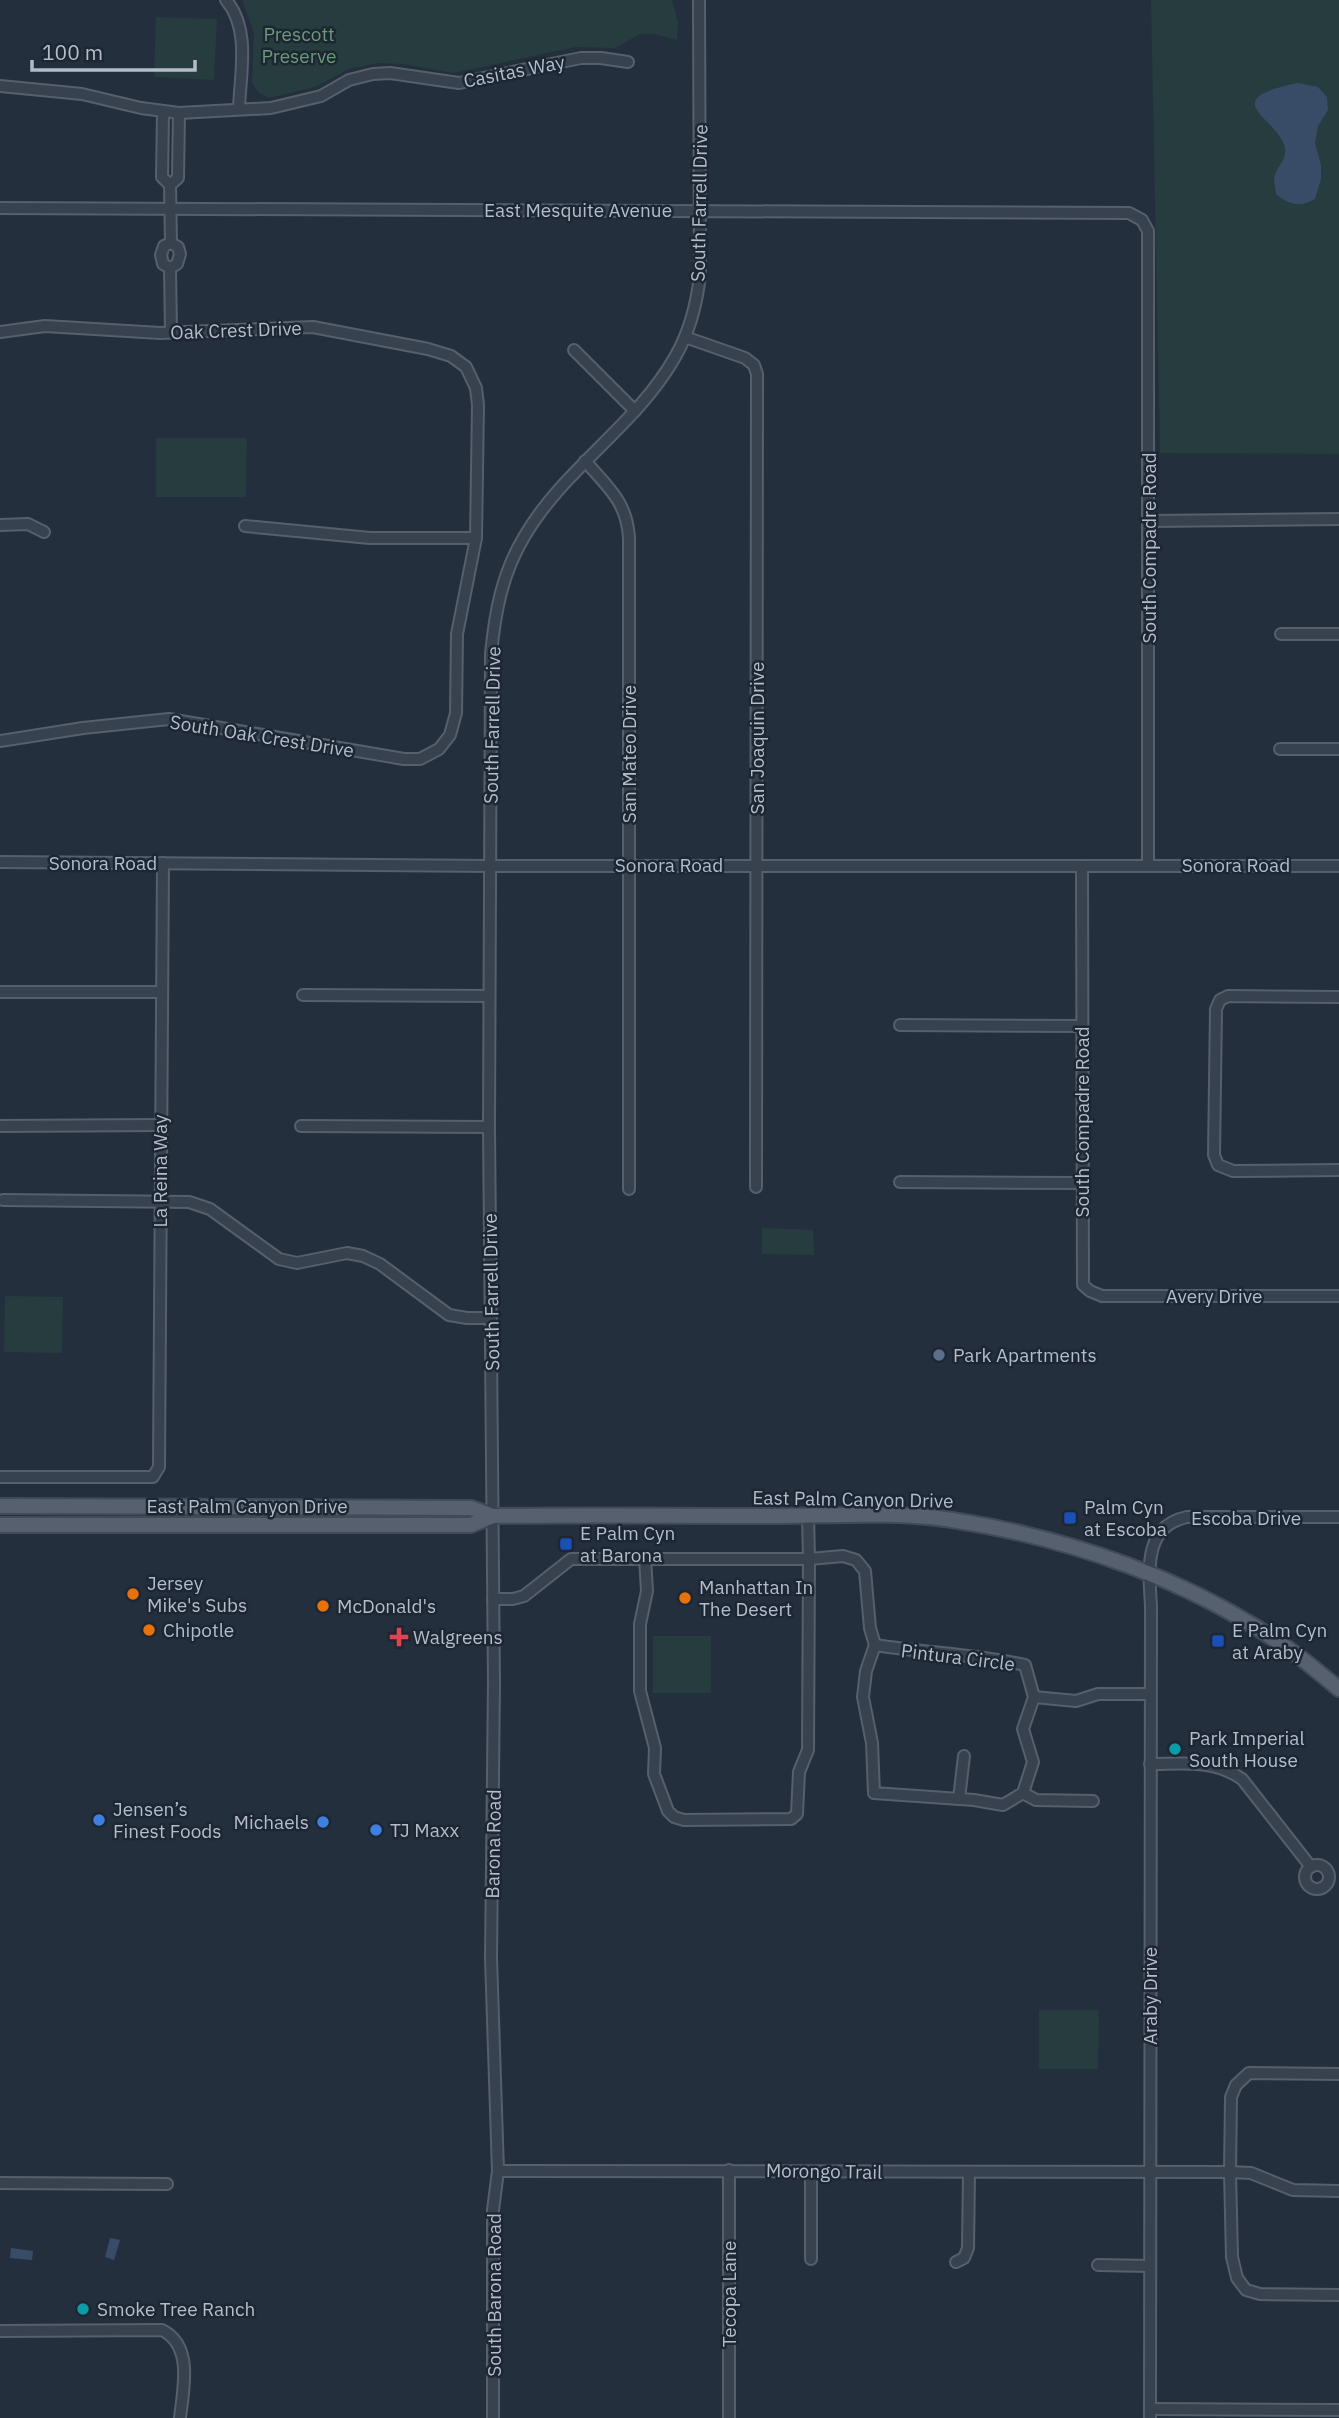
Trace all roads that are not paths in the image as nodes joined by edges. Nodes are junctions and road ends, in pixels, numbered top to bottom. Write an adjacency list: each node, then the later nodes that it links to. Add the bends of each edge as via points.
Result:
1 (226, 0): 5 (street, via 235,11 242,39)
2 (699, 0): 11 (street, South Farrell Drive)
3 (628, 62): 5 (street, Casitas Way, via 581,58 458,82 373,74 349,80 321,96)
4 (0, 86): 6 (street, Casitas Way, via 82,94)
5 (239, 110): 7 (street, Casitas Way)
6 (163, 112): 7 (street, Casitas Way); 8 (street, via 162,177)
7 (179, 113): 8 (street, via 178,178)
8 (170, 185): 10 (street)
9 (0, 208): 10 (street, East Mesquite Avenue)
10 (171, 208): 11 (street, East Mesquite Avenue); 14 (street, via 171,243 180,254 170,268)
11 (701, 211): 12 (street, East Mesquite Avenue, via 1129,213); 15 (street, South Farrell Drive, via 698,290)
12 (1148, 230): 20 (street, South Compadre Road)
13 (0, 332): 14 (street, Oak Crest Drive, via 45,326)
14 (171, 332): 24 (street, Oak Crest Drive, via 313,327 451,356 466,367 478,405)
15 (685, 337): 17 (street, South Farrell Drive); 33 (street, San Joaquin Drive, via 745,358 757,374)
16 (574, 350): 17 (street)
17 (635, 411): 18 (street, South Farrell Drive)
18 (585, 461): 32 (street, San Mateo Drive, via 620,500 628,521); 35 (street, South Farrell Drive, via 523,537 498,599 491,654)
19 (1339, 519): 20 (street)
20 (1149, 520): 34 (street, South Compadre Road)
21 (0, 525): 23 (street, via 28,524)
22 (246, 526): 24 (street, via 370,538)
23 (44, 532)
24 (476, 538): 27 (street, South Oak Crest Drive, via 457,634 456,713 450,735 439,750 420,759 169,719)
25 (1281, 634): 26 (street)
26 (1339, 634)
27 (0, 741)
28 (1280, 749): 29 (street)
29 (1339, 749)
30 (0, 862): 31 (street, Sonora Road)
31 (163, 863): 35 (street, Sonora Road); 39 (street, La Reina Way)
32 (628, 864): 33 (street, Sonora Road); 35 (street, Sonora Road); 53 (street, San Mateo Drive)
33 (756, 864): 36 (street, Sonora Road); 52 (street, San Joaquin Drive)
34 (1148, 865): 36 (street, Sonora Road); 37 (street, Sonora Road)
35 (490, 866): 41 (street, South Farrell Drive)
36 (1082, 866): 44 (street, South Compadre Road)
37 (1339, 866)
38 (0, 992): 39 (street)
39 (162, 992): 45 (street, La Reina Way)
40 (303, 995): 41 (street)
41 (489, 996): 48 (street, South Farrell Drive)
42 (1339, 997): 49 (street, via 1228,996 1220,1000 1216,1009 1214,1155 1218,1165 1233,1171)
43 (901, 1025): 44 (street)
44 (1082, 1026): 51 (street, South Compadre Road)
45 (160, 1125): 46 (street); 55 (street, La Reina Way)
46 (0, 1126)
47 (301, 1126): 48 (street)
48 (489, 1127): 58 (street, South Farrell Drive)
49 (1339, 1170)
50 (901, 1182): 51 (street)
51 (1082, 1183): 56 (street, South Compadre Road, via 1083,1285)
52 (756, 1187)
53 (629, 1189)
54 (3, 1200): 55 (street)
55 (161, 1202): 58 (street, via 189,1202 210,1209 279,1259 298,1263 346,1253 363,1256 449,1315); 59 (street, La Reina Way, via 159,1467 153,1477)
56 (1090, 1291): 57 (street, Avery Drive, via 1102,1296)
57 (1339, 1296)
58 (490, 1318): 61 (street, South Farrell Drive)
59 (0, 1477)
60 (0, 1506): 61 (main road, East Palm Canyon Drive, via 471,1508)
61 (493, 1516): 62 (main road, East Palm Canyon Drive); 64 (main road, East Palm Canyon Drive, via 471,1525); 68 (street, Barona Road)
62 (808, 1516): 66 (street); 67 (main road, East Palm Canyon Drive, via 908,1516 998,1527 1073,1546)
63 (1339, 1517): 67 (street, Escoba Drive, via 1179,1519 1163,1529 1152,1546)
64 (0, 1525)
65 (645, 1558): 66 (street, Pintura Circle); 66 (street, via 640,1691 655,1748 654,1774 668,1811 684,1820 791,1819 797,1814 799,1772 808,1750); 68 (street, Pintura Circle, via 571,1559 524,1596)
66 (809, 1559): 69 (street, Pintura Circle, via 842,1556 856,1560 865,1571)
67 (1149, 1574): 70 (main road, East Palm Canyon Drive, via 1242,1620 1289,1649); 71 (street, Araby Drive)
68 (493, 1599): 81 (street, Barona Road, via 491,1958)
69 (875, 1645): 72 (street, Pintura Circle, via 985,1656 1025,1665); 76 (street, Pintura Circle, via 863,1697 872,1743 874,1793)
70 (1339, 1689)
71 (1150, 1694): 72 (street, via 1098,1694 1076,1701); 74 (street, Araby Drive)
72 (1034, 1697): 75 (street, via 1023,1729 1033,1762)
73 (964, 1756): 76 (street)
74 (1150, 1764): 78 (street, via 1211,1764 1230,1770); 85 (street, Araby Drive)
75 (1023, 1793): 76 (street, Pintura Circle, via 1003,1805); 77 (street, via 1036,1800)
76 (959, 1798)
77 (1093, 1801)
78 (1311, 1867)
79 (1339, 2074): 84 (street, via 1249,2073 1236,2085 1231,2098)
80 (729, 2170): 81 (street, Morongo Trail); 82 (street, Morongo Trail); 99 (street, Tecopa Lane)
81 (498, 2171): 98 (street, South Barona Road, via 493,2210)
82 (811, 2172): 83 (street, Morongo Trail); 89 (street)
83 (968, 2172): 85 (street, Morongo Trail); 90 (street, via 968,2248)
84 (1230, 2172): 85 (street, Morongo Trail); 88 (street, Morongo Trail, via 1251,2173 1293,2190); 93 (street, via 1232,2257 1237,2278 1246,2290)
85 (1150, 2173): 92 (street, Araby Drive)
86 (0, 2183): 87 (street)
87 (167, 2184)
88 (1339, 2191)
89 (811, 2259)
90 (956, 2262)
91 (1098, 2265): 92 (street)
92 (1150, 2266): 96 (street, Araby Drive)
93 (1339, 2295)
94 (0, 2331): 97 (street, via 162,2330 181,2351)
95 (1339, 2410): 96 (street)
96 (1150, 2414)
97 (180, 2418)
98 (493, 2418)
99 (729, 2418)

